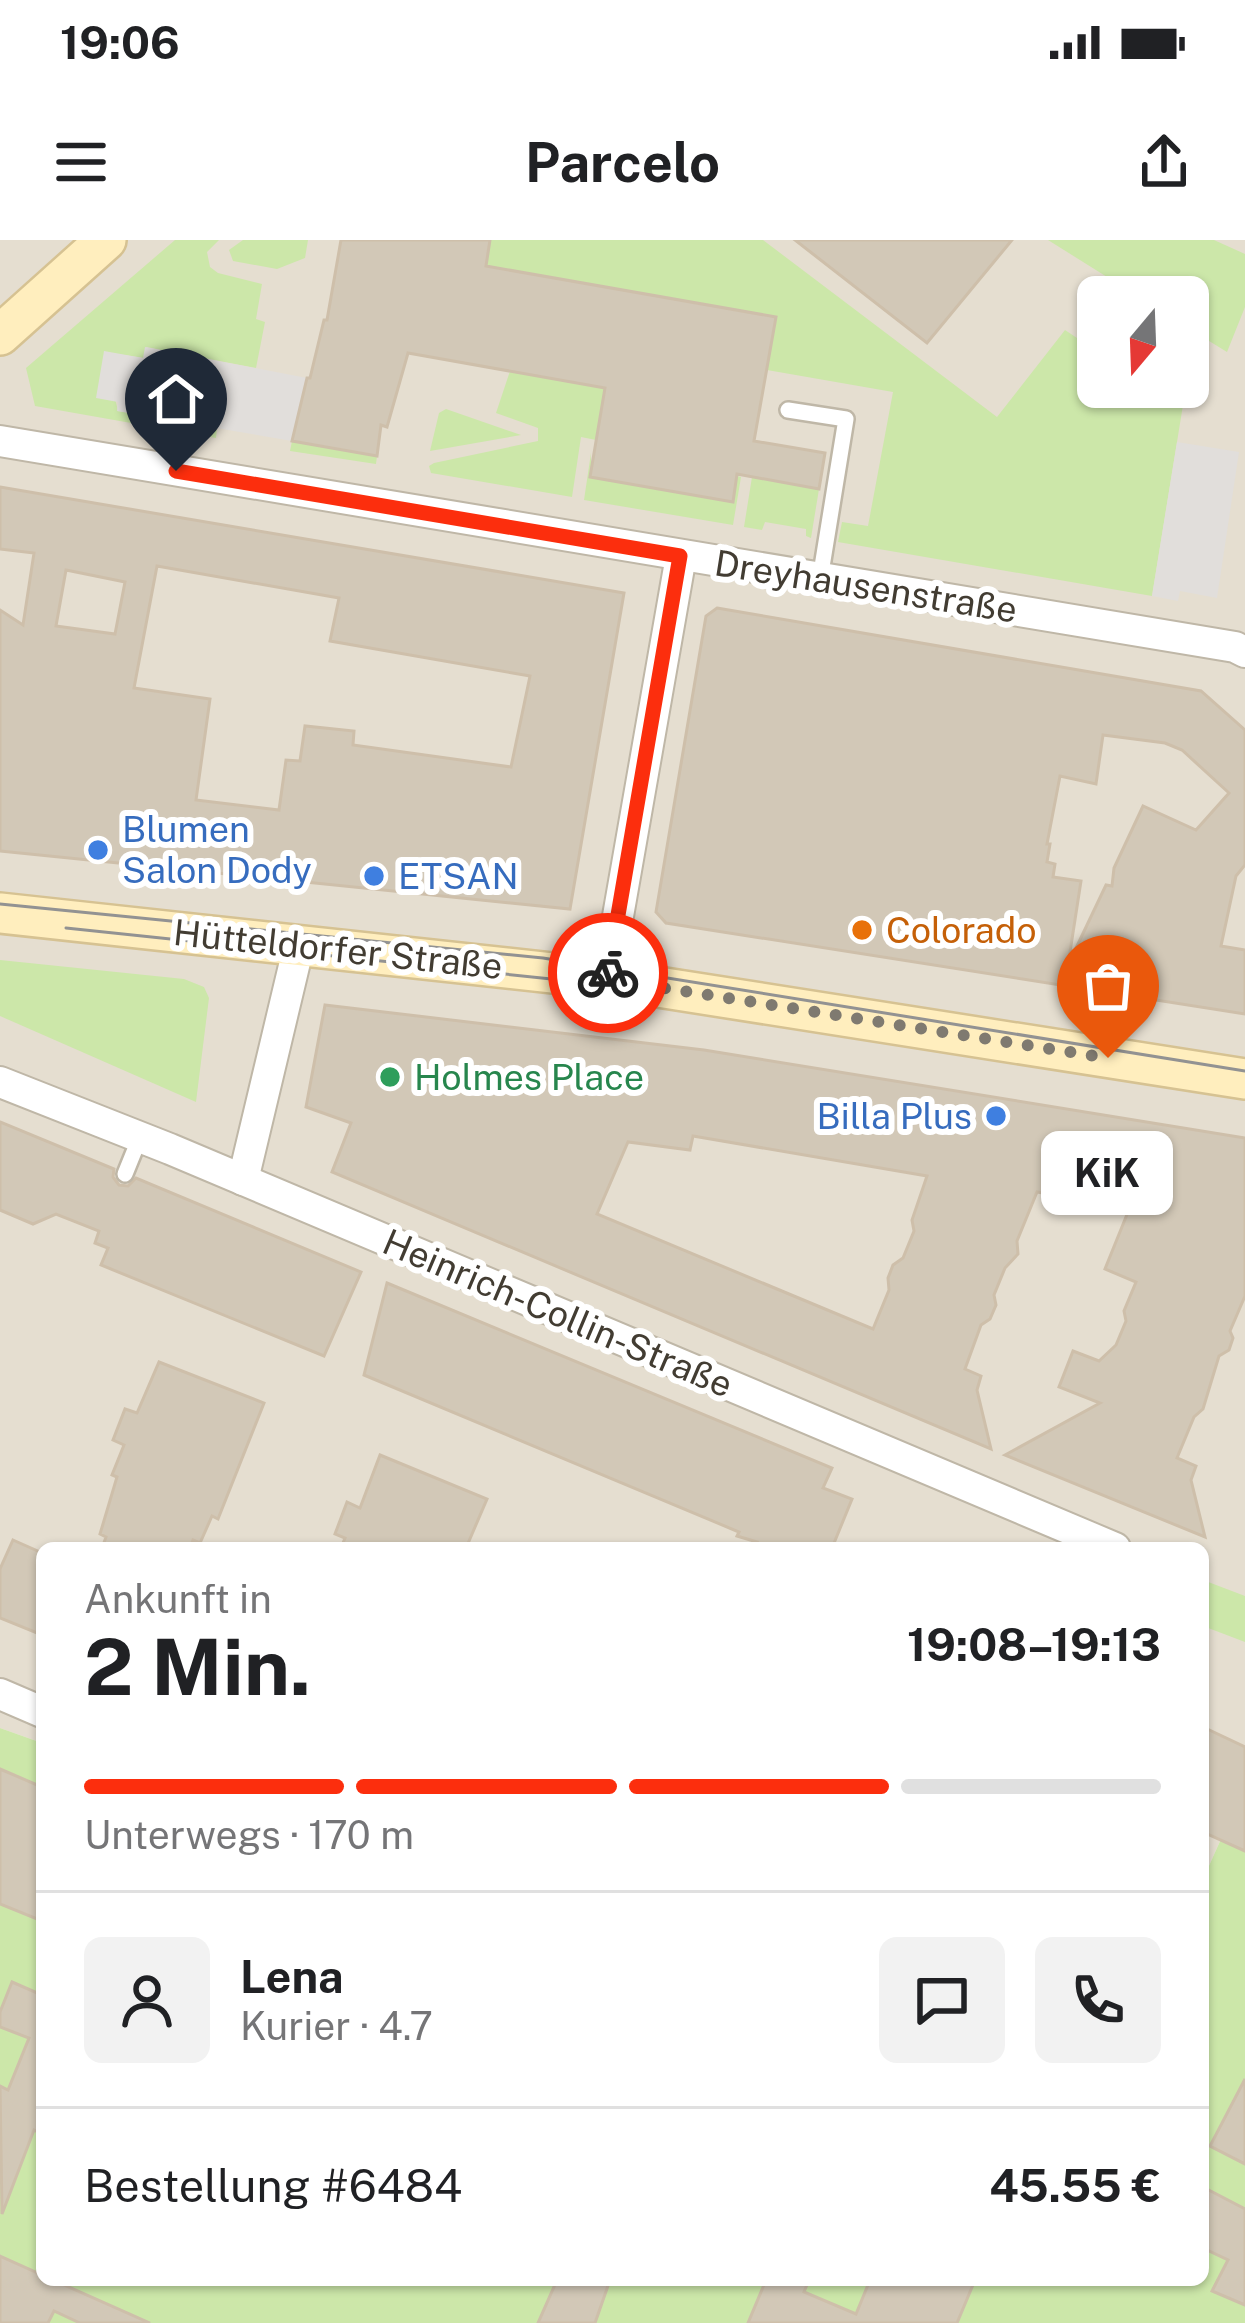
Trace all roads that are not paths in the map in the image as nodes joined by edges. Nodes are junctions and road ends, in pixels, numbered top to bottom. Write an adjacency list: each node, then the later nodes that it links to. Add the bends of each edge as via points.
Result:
1 (106, 240): 2 (main road)
2 (0, 335)
3 (788, 410): 6 (lane, via 846,419)
4 (0, 441): 5 (street, Dreyhausenstraße)
5 (680, 556): 6 (street, Dreyhausenstraße); 10 (street)
6 (820, 579): 7 (street, Dreyhausenstraße)
7 (1240, 650)
8 (0, 913): 9 (main road, Hütteldorfer Straße)
9 (299, 945): 10 (main road, Hütteldorfer Straße); 15 (street)
10 (607, 979): 11 (main road, Hütteldorfer Straße)
11 (1245, 1079)
12 (0, 1082): 13 (street, Heinrich-Collin-Straße)
13 (140, 1137): 14 (lane); 15 (street, Heinrich-Collin-Straße)
14 (125, 1174)
15 (243, 1180): 16 (street, Heinrich-Collin-Straße)
16 (1101, 1542)
17 (0, 1694): 18 (street)
18 (36, 1709)

